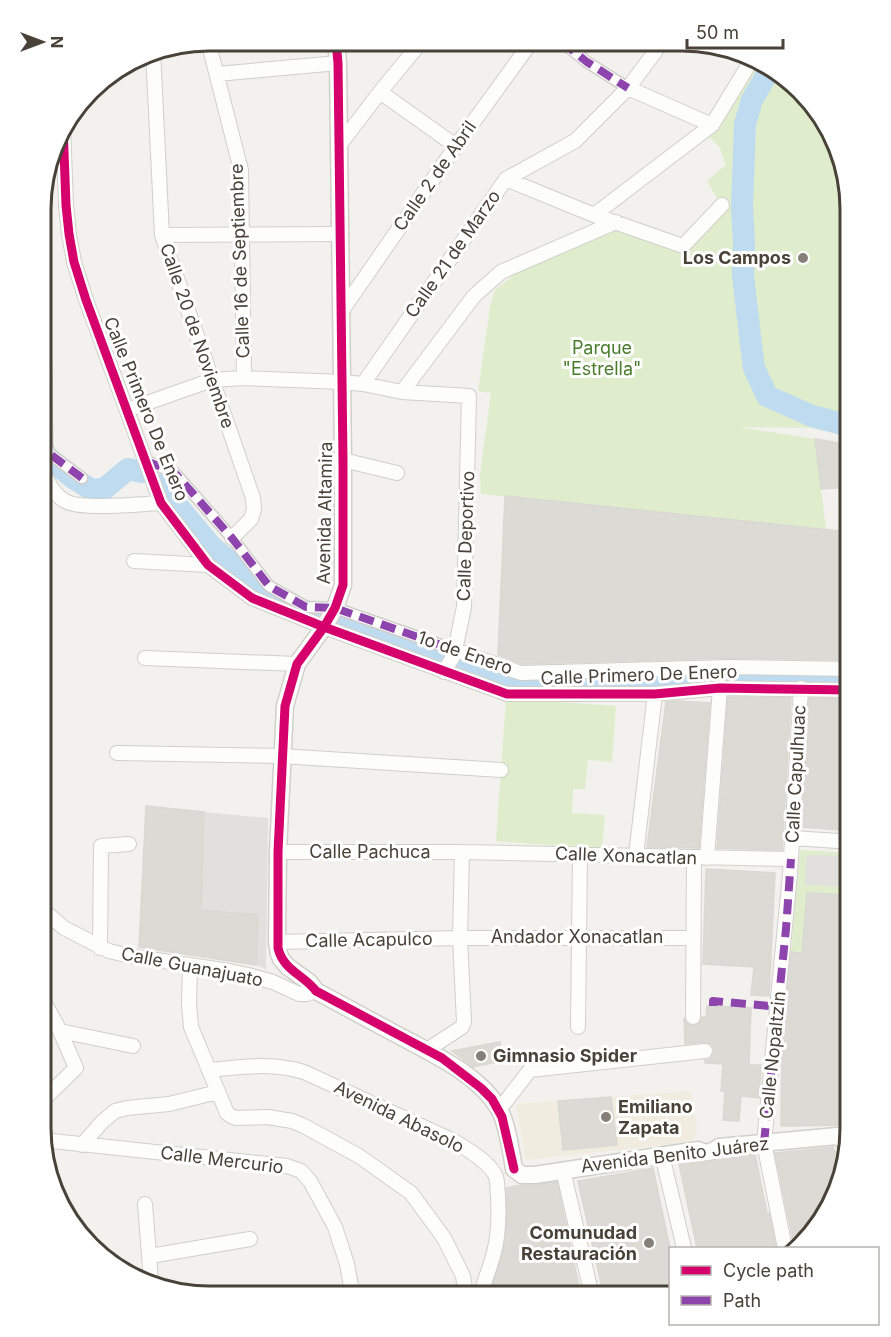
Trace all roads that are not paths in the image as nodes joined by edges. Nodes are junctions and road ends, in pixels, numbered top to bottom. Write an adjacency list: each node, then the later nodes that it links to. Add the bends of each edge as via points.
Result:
1 (211, 51): 10 (street, Calle 16 de Septiembre)
2 (337, 51): 8 (street, Avenida Altamira)
3 (414, 51): 12 (street)
4 (525, 51): 15 (street, Calle 2 de Abril)
5 (573, 51): 11 (street)
6 (656, 51): 11 (street, Calle 21 de Marzo)
7 (153, 61): 23 (street, Calle 20 de Noviembre)
8 (338, 63): 10 (street); 16 (street, Avenida Altamira)
9 (749, 66): 13 (street)
10 (217, 74): 21 (street, Calle 16 de Septiembre, via 241,170)
11 (628, 88): 13 (street); 17 (street, Calle 21 de Marzo, via 575,141)
12 (380, 92): 15 (street); 16 (street)
13 (712, 125): 19 (street)
14 (64, 146): 30 (street, Calle Primero De Enero, via 74,262)
15 (456, 146): 24 (street, Calle 2 de Abril)
16 (338, 147): 22 (street, Avenida Altamira)
17 (506, 179): 19 (street); 28 (street, Calle 21 de Marzo)
18 (722, 205): 20 (street, via 683,246)
19 (594, 215): 20 (street)
20 (616, 222): 29 (street, via 501,272 474,296)
21 (243, 233): 22 (street); 23 (street); 25 (street, Calle 16 de Septiembre)
22 (339, 234): 24 (street, Avenida Altamira)
23 (162, 235): 26 (street, Calle 20 de Noviembre)
24 (340, 312): 27 (street, Avenida Altamira)
25 (244, 378): 26 (street); 27 (street)
26 (212, 380): 30 (street); 38 (street, Calle 20 de Noviembre, via 253,498 250,519)
27 (342, 382): 28 (street); 32 (street, Avenida Altamira)
28 (363, 384): 29 (street)
29 (402, 392): 43 (street, Calle Deportivo, via 469,396 464,607)
30 (127, 410): 33 (street, Calle Primero De Enero)
31 (51, 455): 35 (street)
32 (343, 460): 34 (street); 41 (street, Avenida Altamira, via 343,585)
33 (146, 461): 37 (street, Calle Primero De Enero); 38 (street, Calle Primero De Enero, via 174,472)
34 (397, 473)
35 (82, 478)
36 (51, 487): 37 (street, via 67,502 84,506)
37 (162, 503): 40 (street, Calle Primero De Enero)
38 (232, 538): 41 (street, Calle Primero De Enero, via 269,586 306,607)
39 (134, 561): 40 (street)
40 (208, 565): 42 (street, Calle Primero De Enero, via 252,598)
41 (335, 608): 42 (street, Avenida Altamira); 43 (street, 1o de Enero)
42 (324, 627): 45 (street, Avenida Altamira); 47 (street, Calle Primero De Enero)
43 (454, 652): 46 (street, 1o de Enero, via 521,673 729,667); 47 (street, Calle Deportivo)
44 (145, 658): 45 (street)
45 (297, 664): 53 (street, Avenida Altamira, via 285,706)
46 (840, 669)
47 (446, 670): 51 (street, Calle Primero De Enero, via 507,694)
48 (720, 688): 49 (street, Calle Primero De Enero); 51 (street, Calle Primero De Enero); 62 (street)
49 (801, 688): 50 (street, Calle Primero De Enero); 55 (street, Calle Capulhuac)
50 (840, 690)
51 (655, 694): 61 (street)
52 (117, 753): 53 (street)
53 (281, 756): 54 (street); 58 (street, Avenida Altamira)
54 (501, 770)
55 (793, 838): 56 (street); 63 (street, Calle Capulhuac)
56 (840, 841)
57 (129, 844): 69 (street, via 101,846)
58 (278, 852): 59 (street, Calle Pachuca); 68 (street, Avenida Altamira)
59 (462, 852): 60 (street, Calle Xonacatlan); 66 (street)
60 (580, 854): 61 (street, Calle Xonacatlan); 65 (street)
61 (636, 855): 62 (street, Calle Xonacatlan)
62 (701, 858): 63 (street, Calle Xonacatlan); 67 (street)
63 (791, 860): 85 (street, Calle Nopaltzin)
64 (51, 917): 69 (street, Calle Guanajuato)
65 (579, 937): 66 (street, Andador Xonacatlan); 67 (street, Andador Xonacatlan); 74 (street)
66 (460, 938): 68 (street, Calle Acapulco); 77 (street, via 464,1022)
67 (693, 938): 73 (street)
68 (277, 942): 71 (street, Avenida Altamira, via 284,963)
69 (100, 948): 70 (street, Calle Guanajuato)
70 (190, 965): 71 (street, Calle Guanajuato, via 262,979 299,994); 79 (street, via 191,1027)
71 (316, 991): 77 (street, Avenida Altamira)
72 (51, 1014): 75 (street)
73 (693, 1017)
74 (578, 1028)
75 (60, 1031): 76 (street); 80 (street, via 76,1068)
76 (133, 1046)
77 (427, 1050): 82 (street, Avenida Altamira, via 470,1079)
78 (705, 1051): 82 (street, via 530,1070)
79 (209, 1070): 81 (street); 90 (street, Avenida Abasolo, via 269,1065 304,1072 454,1141 490,1168)
80 (51, 1092)
81 (218, 1092): 86 (street, via 115,1111); 98 (street, via 231,1116 297,1123 359,1156 411,1193 444,1238)
82 (499, 1110): 88 (street)
83 (840, 1139): 85 (street, Avenida Benito Juárez)
84 (51, 1141): 86 (street, Calle Mercurio)
85 (764, 1143): 87 (street, Avenida Benito Juárez, via 719,1148 710,1153 698,1150); 94 (street, Calle Nopaltzin)
86 (82, 1145): 97 (street, Calle Mercurio, via 286,1166 301,1171 335,1227)
87 (662, 1155): 89 (street, Avenida Benito Juárez); 93 (street)
88 (514, 1169): 89 (street, Avenida Benito Juárez, via 526,1176); 90 (street)
89 (562, 1170): 100 (street)
90 (496, 1178): 99 (street, via 496,1245)
91 (145, 1204): 95 (street)
92 (250, 1239): 95 (street)
93 (684, 1247)
94 (785, 1247)
95 (150, 1256): 96 (street)
96 (151, 1275)
97 (351, 1286)
98 (464, 1286)
99 (484, 1286)
100 (590, 1286)

